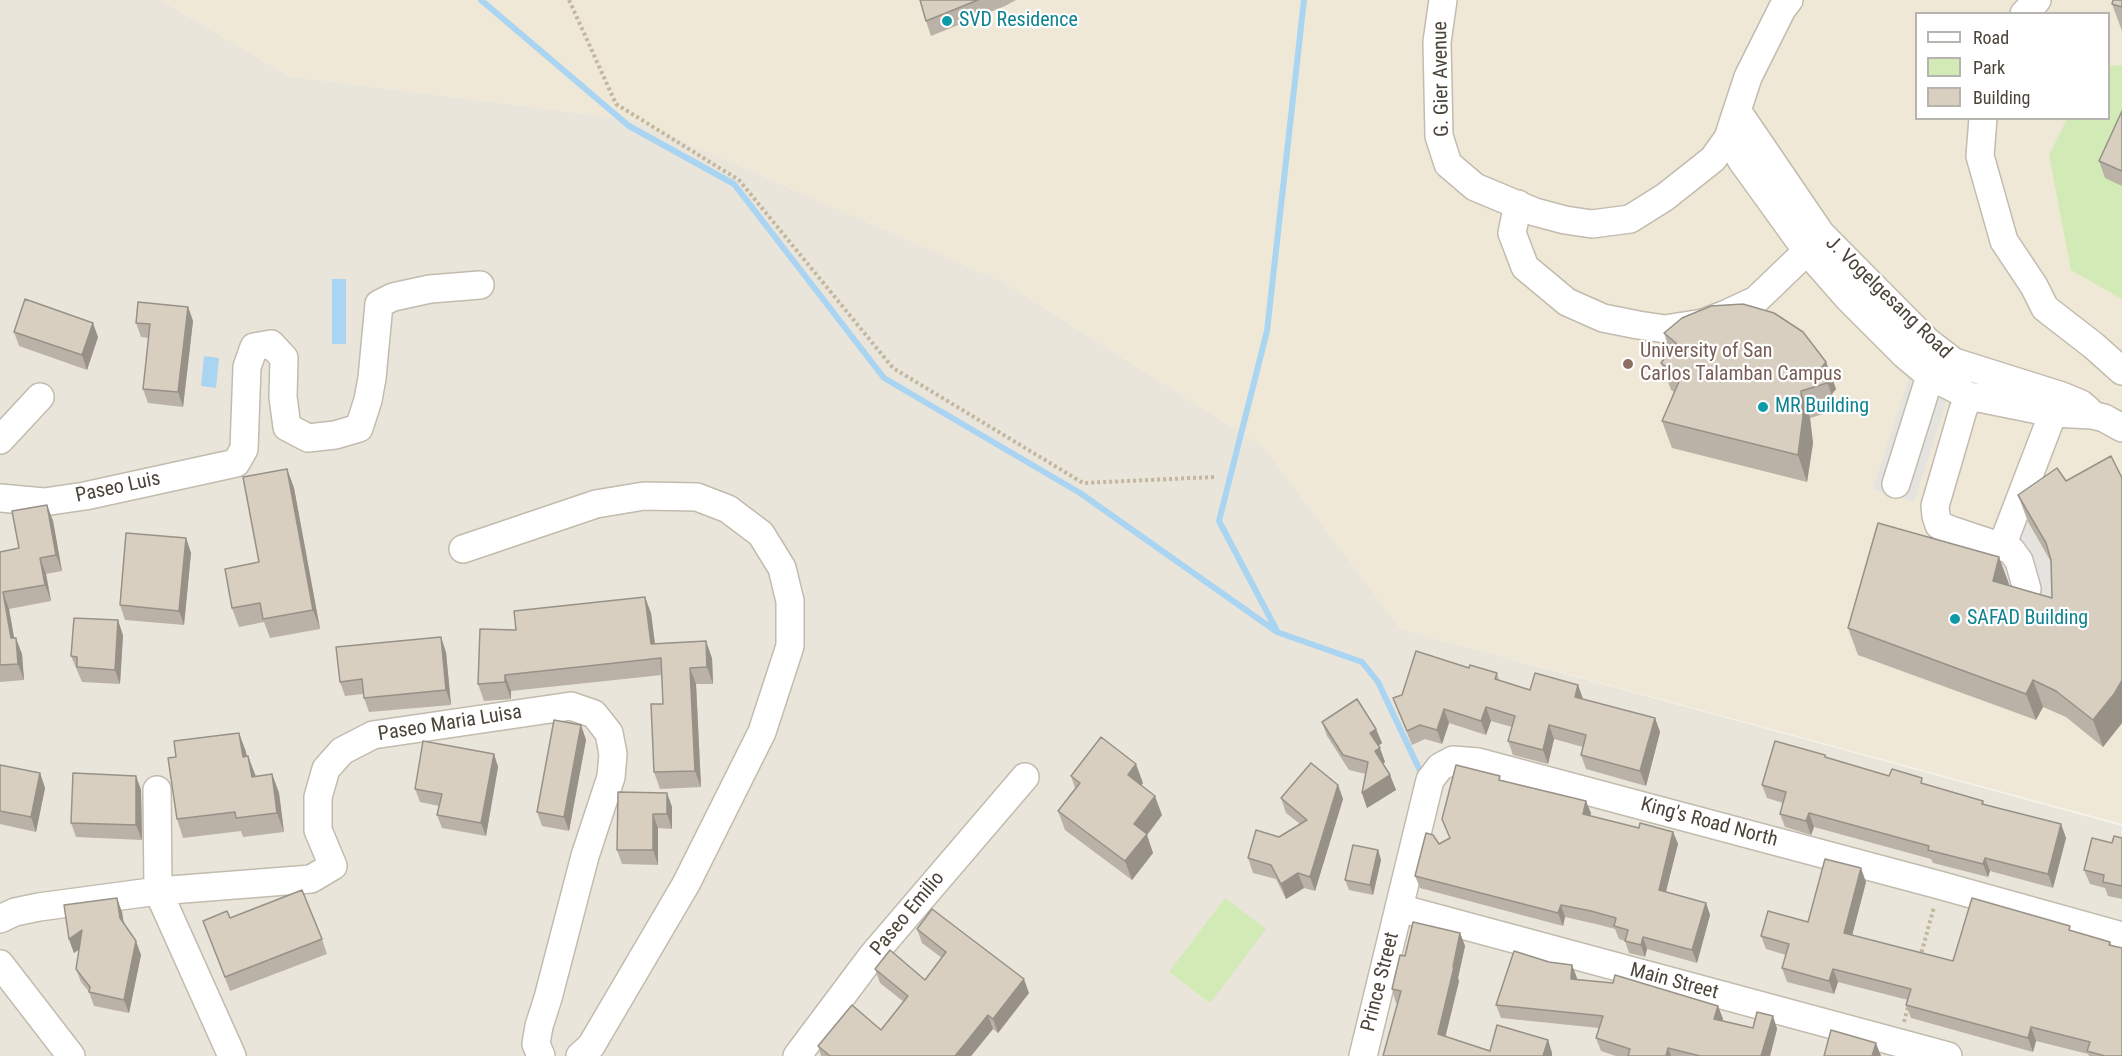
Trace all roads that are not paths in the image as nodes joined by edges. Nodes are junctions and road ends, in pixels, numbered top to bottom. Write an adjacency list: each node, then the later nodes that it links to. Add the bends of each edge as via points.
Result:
1 (1443, 0): 8 (street, G. Gier Avenue, via 1437,42 1440,136 1448,164 1475,187)
2 (1789, 0): 5 (street, G. Gier Avenue, via 1749,77)
3 (2037, 0): 4 (street)
4 (2026, 12)
5 (1738, 112): 7 (street, G. Gier Avenue); 15 (street, J. Vogelgesang Road, via 1821,234 1928,342 1954,362)
6 (1983, 120): 11 (street, via 1980,156 2004,241 2045,308)
7 (1728, 138): 8 (street, G. Gier Avenue, via 1713,159 1630,219 1592,224 1535,212); 9 (street, J. Vogelgesang Road)
8 (1518, 204): 9 (street, via 1512,233 1525,267 1567,302 1603,318 1638,325 1665,329 1703,323 1726,314 1756,300)
9 (1807, 251): 12 (street, J. Vogelgesang Road, via 1905,355)
10 (480, 285): 19 (street, Paseo Luis, via 430,289 379,304 368,400 359,428 308,438 287,427 284,358 271,344 254,347 245,387 244,449 236,463 85,496 44,502)
11 (2122, 370)
12 (1930, 376): 13 (street, J. Vogelgesang Road); 18 (street)
13 (1969, 396): 15 (street, J. Vogelgesang Road); 20 (street, via 1935,506 1936,516 1939,525)
14 (40, 397): 17 (street)
15 (2058, 404): 16 (street, J. Vogelgesang Road, via 2104,418); 20 (street)
16 (2122, 428)
17 (0, 440)
18 (1896, 484)
19 (0, 498)
20 (2002, 546): 22 (street, via 2019,561)
21 (464, 549): 34 (street, via 596,504 644,496 697,497 728,509 761,534 782,568 790,601 790,646 762,732 686,884 591,1046)
22 (2027, 589)
23 (1025, 777): 35 (street, Paseo Emilio, via 872,956)
24 (157, 790): 25 (street)
25 (158, 891): 27 (street, Paseo Maria Luisa, via 39,907); 32 (street); 33 (street, Paseo Maria Luisa, via 311,879 333,866 318,830 320,788 326,769 342,751 373,735 571,706 594,714 609,733 613,754 611,777 538,1026)
26 (1399, 908): 28 (street, King's Road North, via 1430,780 1440,767 1454,759 1478,762); 30 (street, Main Street); 36 (street, Prince Street)
27 (0, 920)
28 (2122, 936)
29 (0, 964): 31 (street)
30 (1907, 1048): 37 (street, Main Street)
31 (70, 1056)
32 (232, 1056)
33 (541, 1056)
34 (580, 1056)
35 (797, 1056)
36 (1363, 1056)
37 (1948, 1056)

